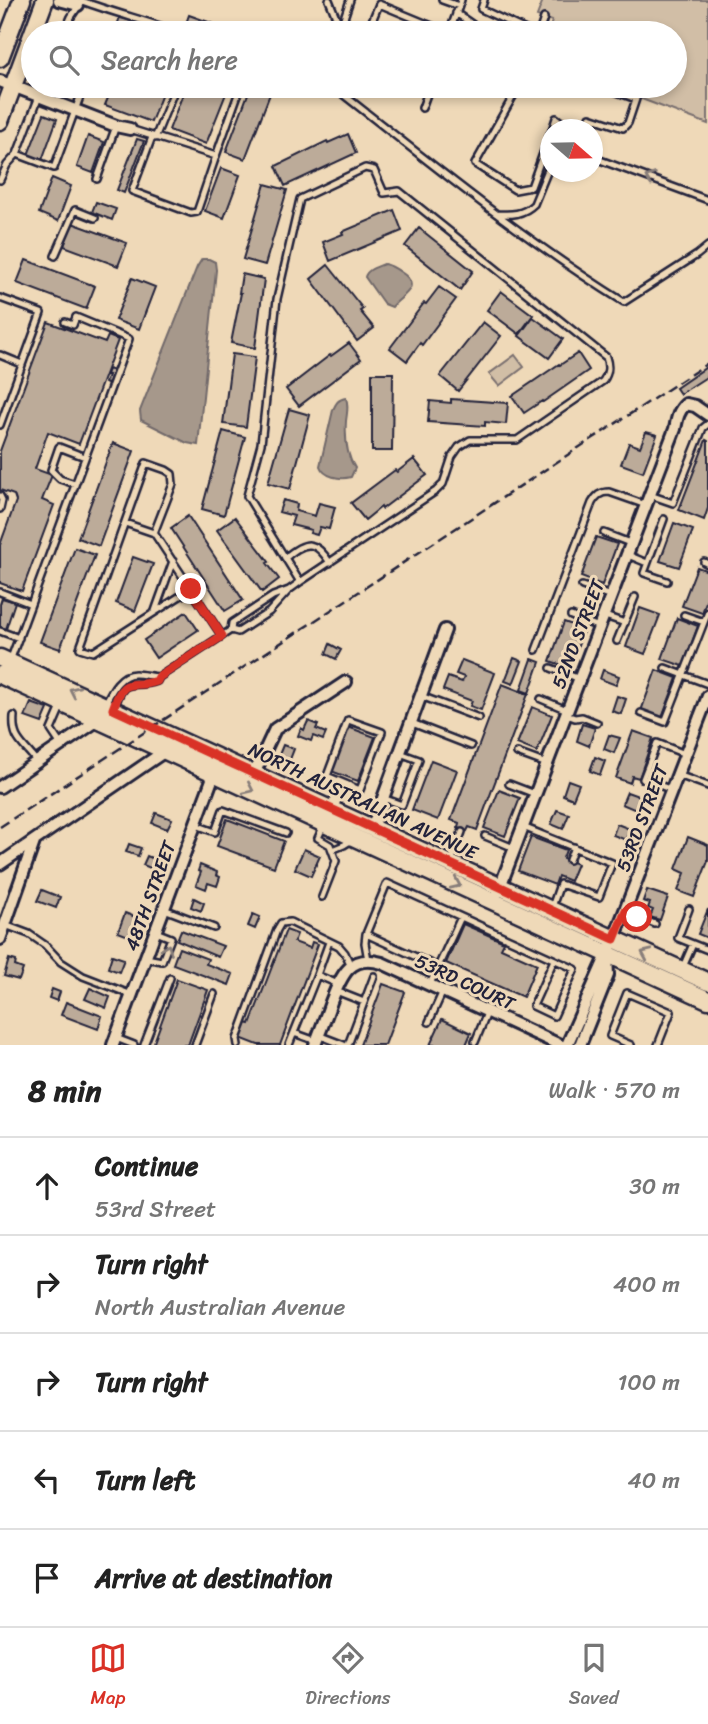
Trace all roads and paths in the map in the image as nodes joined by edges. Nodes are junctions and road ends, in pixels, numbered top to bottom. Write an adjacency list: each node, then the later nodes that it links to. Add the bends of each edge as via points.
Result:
1 (22, 0): 24 (main road)
2 (45, 0): 12 (main road)
3 (59, 0): 9 (street)
4 (329, 0): 15 (lane)
5 (350, 0): 16 (lane)
6 (442, 0): 8 (lane)
7 (484, 0): 21 (lane, via 481,9)
8 (460, 3): 10 (lane)
9 (78, 5): 13 (lane); 14 (lane, via 82,1)
10 (456, 13): 19 (lane); 20 (lane)
11 (544, 18): 22 (lane)
12 (35, 21)
13 (69, 21)
14 (149, 21)
15 (336, 21)
16 (342, 21)
17 (372, 21): 18 (lane, via 379,4)
18 (420, 21)
19 (453, 21)
20 (468, 21)
21 (506, 21)
22 (543, 21)
23 (21, 51): 25 (main road)
24 (0, 58)
25 (6, 83): 37 (main road)
26 (38, 98): 42 (lane)
27 (54, 98): 36 (street)
28 (80, 98): 36 (lane)
29 (171, 98): 41 (lane)
30 (238, 98): 43 (lane)
31 (348, 98): 50 (lane)
32 (426, 98): 35 (lane)
33 (512, 98): 45 (lane, via 475,164 514,190 531,187)
34 (633, 98): 38 (lane, via 623,128)
35 (422, 108)
36 (75, 110): 39 (street); 42 (lane, via 54,168)
37 (0, 121)
38 (603, 121)
39 (116, 126): 40 (street); 46 (lane)
40 (130, 129): 41 (lane)
41 (154, 137): 43 (lane); 43 (lane, via 132,191 191,213 197,212)
42 (17, 154): 47 (lane)
43 (216, 156)
44 (603, 161): 49 (lane, one-way to 44)
45 (540, 162)
46 (96, 179)
47 (0, 180)
48 (544, 182): 50 (lane, via 530,208)
49 (708, 200)
50 (497, 214): 52 (lane, via 624,302)
51 (95, 218): 53 (lane, via 75,210)
52 (708, 246)
53 (55, 256)
54 (0, 298): 57 (lane, via 41,313)
55 (65, 322): 61 (lane, via 73,325 76,317 129,339)
56 (0, 355): 57 (lane)
57 (23, 364): 59 (lane)
58 (708, 415): 64 (street, 52ND STREET, via 695,406 681,408)
59 (0, 425)
60 (708, 425): 64 (lane, via 673,503)
61 (85, 457): 62 (lane); 62 (lane, via 59,447 51,470)
62 (75, 485): 85 (lane)
63 (0, 496): 65 (lane)
64 (648, 500): 70 (street, 52ND STREET); 101 (lane, via 609,492 596,496)
65 (0, 509)
66 (664, 519): 75 (lane)
67 (125, 523): 68 (lane); 68 (lane, via 146,463 172,474 173,484); 86 (lane, via 80,648 93,652)
68 (154, 533): 73 (lane)
69 (604, 533): 70 (lane)
70 (631, 543): 71 (street, 52ND STREET)
71 (627, 555): 75 (lane); 82 (street, 52ND STREET)
72 (285, 558): 74 (lane, via 304,545 314,545); 74 (lane, via 247,496 261,444 277,299 300,199 365,168 374,170 384,192 399,191 606,357 608,374 517,440 470,440 459,447 436,491); 76 (lane)
73 (173, 562): 79 (lane); 86 (lane)
74 (330, 563): 76 (lane)
75 (648, 563): 77 (lane, via 644,573)
76 (300, 582): 80 (lane)
77 (667, 582)
78 (582, 586): 82 (lane)
79 (191, 589): 86 (lane); 98 (lane)
80 (289, 590): 84 (lane); 87 (lane)
81 (0, 592): 85 (lane)
82 (611, 596): 89 (street, 52ND STREET)
83 (635, 597): 93 (lane)
84 (263, 602): 87 (lane); 95 (lane, via 232,622)
85 (31, 604): 99 (lane)
86 (155, 612)
87 (270, 612): 95 (lane, via 238,632)
88 (708, 612): 92 (lane)
89 (604, 615): 93 (lane); 94 (street, 52ND STREET)
90 (684, 615): 92 (lane)
91 (570, 616): 94 (lane)
92 (704, 622): 105 (lane)
93 (625, 623): 100 (lane)
94 (599, 627): 106 (street, 52ND STREET)
95 (231, 630): 98 (lane)
96 (445, 630): 109 (street)
97 (0, 631): 99 (lane)
98 (222, 636): 113 (lane, via 157,681 124,686)
99 (19, 638): 102 (lane)
100 (617, 642)
101 (536, 650)
102 (4, 668): 112 (main road, NORTH AUSTRALIAN AVENUE); 113 (main road, NORTH AUSTRALIAN AVENUE, one-way to 102)
103 (551, 668): 106 (lane)
104 (665, 668): 105 (lane)
105 (684, 675): 108 (lane); 115 (lane, via 665,722)
106 (580, 679): 114 (street, 52ND STREET)
107 (346, 682): 130 (street, via 275,729)
108 (708, 684)
109 (421, 696): 117 (lane); 118 (street)
110 (708, 696): 126 (street, 53RD STREET)
111 (541, 699): 114 (lane)
112 (62, 704): 113 (main road, NORTH AUSTRALIAN AVENUE); 121 (lane, via 51,730)
113 (105, 712): 120 (main road, NORTH AUSTRALIAN AVENUE); 121 (street); 123 (main road, NORTH AUSTRALIAN AVENUE)
114 (567, 712): 119 (lane); 128 (street, 52ND STREET)
115 (641, 713)
116 (14, 716): 127 (lane, via 17,739)
117 (479, 718)
118 (411, 723): 122 (lane); 124 (street)
119 (597, 723)
120 (180, 740): 123 (street); 129 (main road, NORTH AUSTRALIAN AVENUE)
121 (61, 745): 127 (street)
122 (471, 746)
123 (166, 750): 129 (main road, NORTH AUSTRALIAN AVENUE); 147 (street)
124 (400, 753): 138 (street); 138 (lane, via 419,760 402,805)
125 (517, 753): 128 (lane)
126 (685, 754): 131 (street, 53RD STREET); 136 (lane, via 657,743 643,779)
127 (36, 762): 134 (street)
128 (547, 764): 137 (street, 52ND STREET)
129 (218, 766): 130 (main road, NORTH AUSTRALIAN AVENUE); 139 (main road, NORTH AUSTRALIAN AVENUE, one-way to 139); 140 (street, 48TH STREET)
130 (254, 774): 139 (main road, NORTH AUSTRALIAN AVENUE)
131 (678, 775): 135 (lane); 136 (street, 53RD STREET)
132 (344, 783): 132 (lane, via 360,790 382,732 348,720 327,776); 139 (lane)
133 (509, 784): 137 (lane)
134 (0, 786)
135 (708, 786)
136 (672, 790): 159 (street, 53RD STREET)
137 (535, 794): 141 (street, 52ND STREET)
138 (383, 798): 142 (street)
139 (328, 817): 142 (main road, NORTH AUSTRALIAN AVENUE); 146 (main road, NORTH AUSTRALIAN AVENUE); 150 (lane, via 318,838)
140 (195, 825): 144 (lane, via 215,832 223,810); 156 (street, 48TH STREET)
141 (523, 827): 148 (street, 52ND STREET); 149 (lane)
142 (372, 828): 153 (main road, NORTH AUSTRALIAN AVENUE)
143 (462, 832): 153 (lane)
144 (286, 833)
145 (485, 836): 148 (lane)
146 (355, 838): 150 (lane); 154 (main road, NORTH AUSTRALIAN AVENUE, one-way to 154)
147 (34, 842): 152 (street); 162 (street)
148 (515, 848): 154 (street, 52ND STREET)
149 (574, 848): 151 (lane); 158 (lane, via 612,863 599,897 561,881)
150 (332, 850): 155 (lane, via 336,861)
151 (569, 860)
152 (0, 864)
153 (450, 864): 154 (main road, NORTH AUSTRALIAN AVENUE)
154 (497, 894): 158 (main road, NORTH AUSTRALIAN AVENUE); 169 (main road, NORTH AUSTRALIAN AVENUE)
155 (321, 897)
156 (164, 909): 163 (lane); 164 (street, 48TH STREET)
157 (689, 909): 168 (lane, via 678,938)
158 (551, 910): 169 (main road, NORTH AUSTRALIAN AVENUE)
159 (625, 912): 161 (lane); 169 (street, 53RD STREET)
160 (461, 917): 165 (lane, via 387,883); 173 (lane); 175 (lane)
161 (655, 924)
162 (5, 925): 166 (street); 185 (lane, via 46,945 83,976)
163 (214, 928)
164 (156, 932): 171 (street, 48TH STREET); 171 (lane, one-way to 164, via 162,961 167,949 171,938)
165 (366, 934): 172 (lane); 175 (lane)
166 (0, 939)
167 (329, 942): 174 (lane, via 343,949); 177 (lane); 197 (lane, via 290,922 281,923)
168 (693, 944): 170 (lane); 176 (lane)
169 (611, 946): 176 (main road, NORTH AUSTRALIAN AVENUE, one-way to 169); 186 (main road, NORTH AUSTRALIAN AVENUE); 201 (street, 53RD STREET); 202 (street, 53RD STREET, via 608,975)
170 (708, 950)
171 (146, 958): 185 (street, 48TH STREET)
172 (368, 960): 174 (street); 181 (street, 53RD COURT)
173 (554, 960): 173 (lane, via 575,970 554,1016 533,1006)
174 (353, 965): 182 (street)
175 (438, 967): 181 (lane)
176 (681, 970): 180 (main road, NORTH AUSTRALIAN AVENUE)
177 (317, 975): 182 (lane); 190 (lane)
178 (374, 976): 187 (lane)
179 (170, 978): 195 (lane)
180 (708, 982)
181 (429, 985): 183 (street, 53RD COURT)
182 (337, 987): 187 (lane); 191 (street)
183 (443, 991): 188 (street, 53RD COURT); 189 (lane)
184 (214, 994): 196 (lane)
185 (132, 995): 192 (street, 48TH STREET)
186 (708, 1000)
187 (364, 1002): 199 (lane)
188 (488, 1012): 193 (lane); 200 (street, 53RD COURT)
189 (429, 1022)
190 (294, 1033): 191 (lane); 198 (lane)
191 (316, 1040): 199 (lane)
192 (115, 1042): 194 (lane)
193 (475, 1042)
194 (134, 1045)
195 (144, 1045)
196 (195, 1045)
197 (238, 1045)
198 (289, 1045)
199 (346, 1045)
200 (560, 1045)
201 (567, 1045)
202 (580, 1045)
203 (632, 1045): 204 (lane, via 610,1036 627,993 671,1012)
204 (658, 1045)

